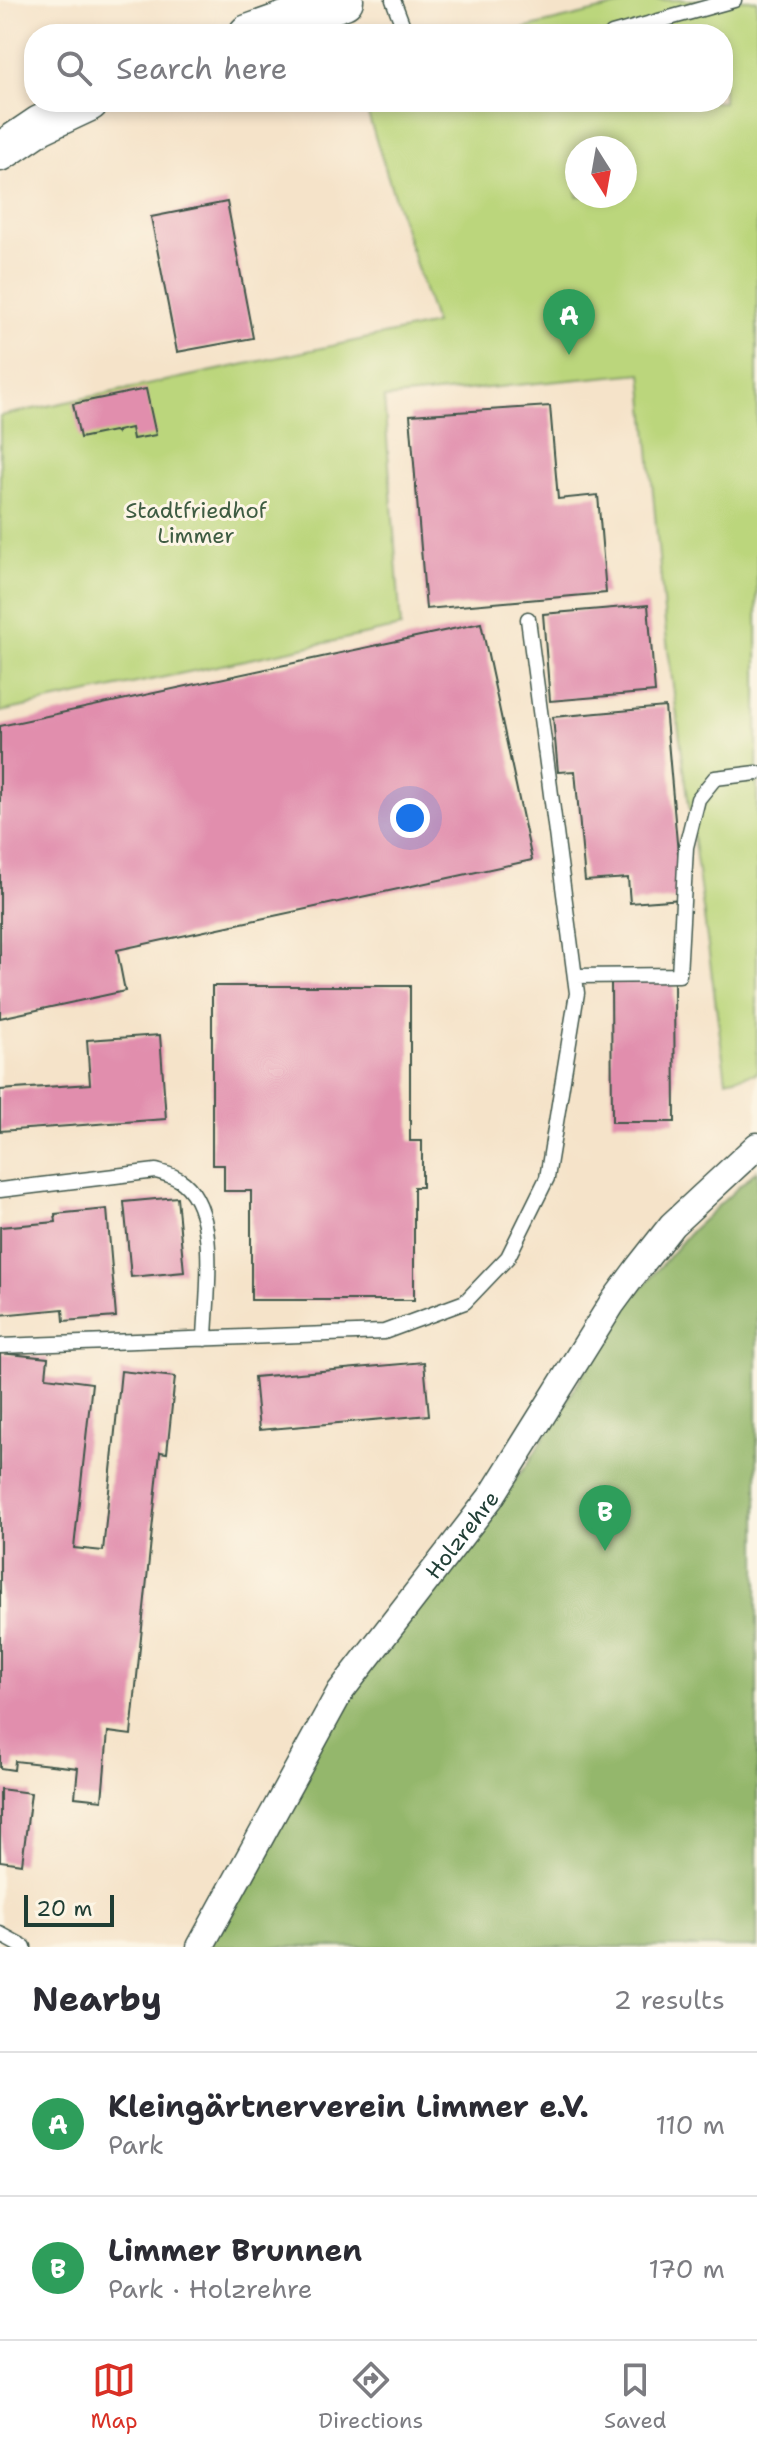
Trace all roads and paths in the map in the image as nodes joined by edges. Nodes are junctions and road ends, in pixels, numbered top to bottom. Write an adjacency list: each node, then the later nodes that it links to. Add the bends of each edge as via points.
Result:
1 (344, 0): 4 (main road)
2 (393, 0): 5 (lane)
3 (734, 0): 6 (lane)
4 (276, 24)
5 (402, 24)
6 (648, 24)
7 (68, 112): 8 (main road)
8 (0, 152)
9 (528, 619): 11 (lane)
10 (757, 773): 11 (lane, via 715,778 698,799 686,847 679,975)
11 (575, 976): 14 (lane, via 577,993 547,1178 508,1257 465,1302 384,1332)
12 (757, 1146): 18 (street, Holzrehre, via 672,1225 639,1267 491,1497 340,1692)
13 (0, 1190): 14 (lane, via 156,1171 186,1184 208,1229)
14 (205, 1339): 15 (lane)
15 (0, 1346)
16 (0, 1934): 17 (lane)
17 (24, 1947)
18 (200, 1947)

